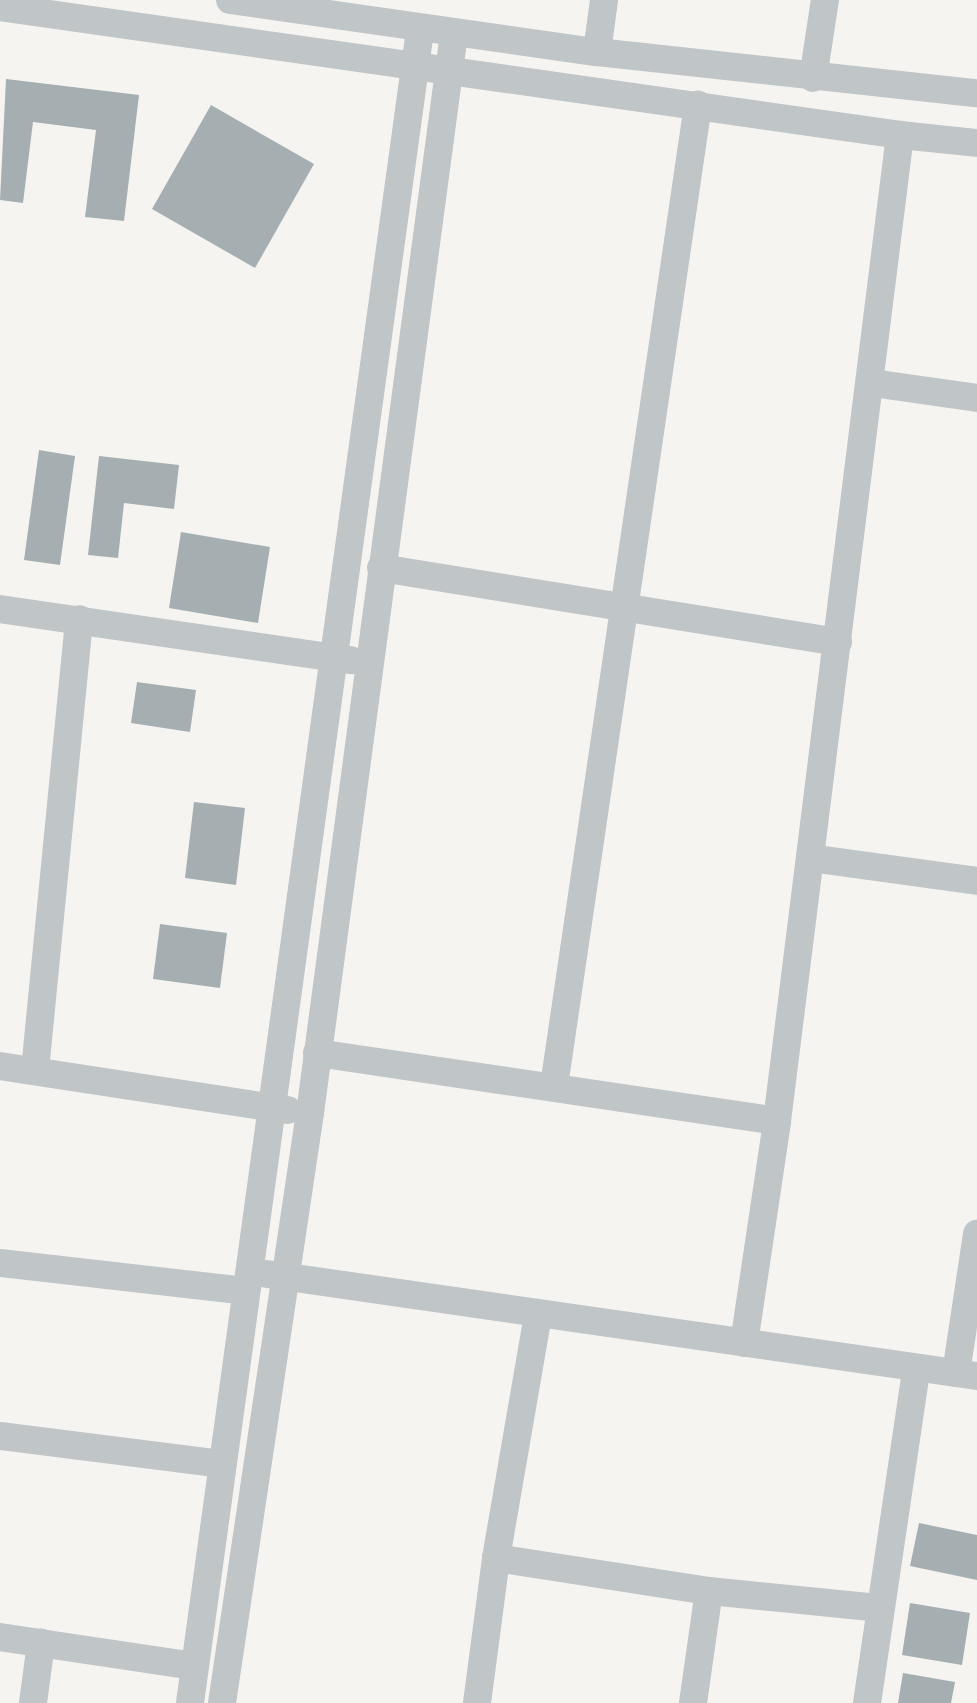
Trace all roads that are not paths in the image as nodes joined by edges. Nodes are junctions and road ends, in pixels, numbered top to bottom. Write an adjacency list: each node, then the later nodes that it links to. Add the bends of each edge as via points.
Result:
1 (230, 0): 5 (street)
2 (604, 0): 7 (street)
3 (825, 0): 10 (street)
4 (0, 7): 8 (street)
5 (420, 30): 6 (street); 8 (street)
6 (454, 34): 7 (street); 9 (street)
7 (597, 52): 10 (street)
8 (415, 66): 9 (street); 22 (street)
9 (448, 70): 12 (street); 17 (street)
10 (813, 78): 11 (street)
11 (977, 93)
12 (698, 105): 13 (street); 18 (street)
13 (900, 135): 14 (street); 15 (street)
14 (977, 142)
15 (872, 383): 16 (street); 21 (street)
16 (977, 398)
17 (381, 568): 18 (street); 23 (street)
18 (625, 608): 21 (street); 29 (street)
19 (0, 609): 20 (street)
20 (79, 619): 22 (street); 28 (street)
21 (838, 642): 24 (street)
22 (332, 659): 23 (street); 30 (street)
23 (371, 661): 26 (street)
24 (810, 858): 25 (street); 32 (street)
25 (977, 880)
26 (317, 1053): 29 (street); 31 (street)
27 (0, 1066): 28 (street)
28 (35, 1070): 30 (street)
29 (554, 1086): 32 (street)
30 (269, 1108): 31 (street); 36 (street)
31 (310, 1113): 35 (street)
32 (777, 1120): 38 (street)
33 (977, 1234): 40 (street)
34 (0, 1263): 36 (street)
35 (286, 1277): 36 (street); 37 (street); 51 (street)
36 (246, 1281): 42 (street)
37 (538, 1314): 38 (street); 43 (street)
38 (744, 1343): 39 (street)
39 (916, 1370): 40 (street); 45 (street)
40 (966, 1375)
41 (0, 1436): 42 (street)
42 (220, 1464): 48 (street)
43 (495, 1558): 44 (street); 52 (street)
44 (709, 1591): 45 (street); 53 (street)
45 (878, 1608): 54 (street)
46 (0, 1638): 47 (street)
47 (41, 1643): 48 (street); 49 (street)
48 (195, 1666): 50 (street)
49 (33, 1703)
50 (190, 1703)
51 (222, 1703)
52 (477, 1703)
53 (693, 1703)
54 (867, 1703)

